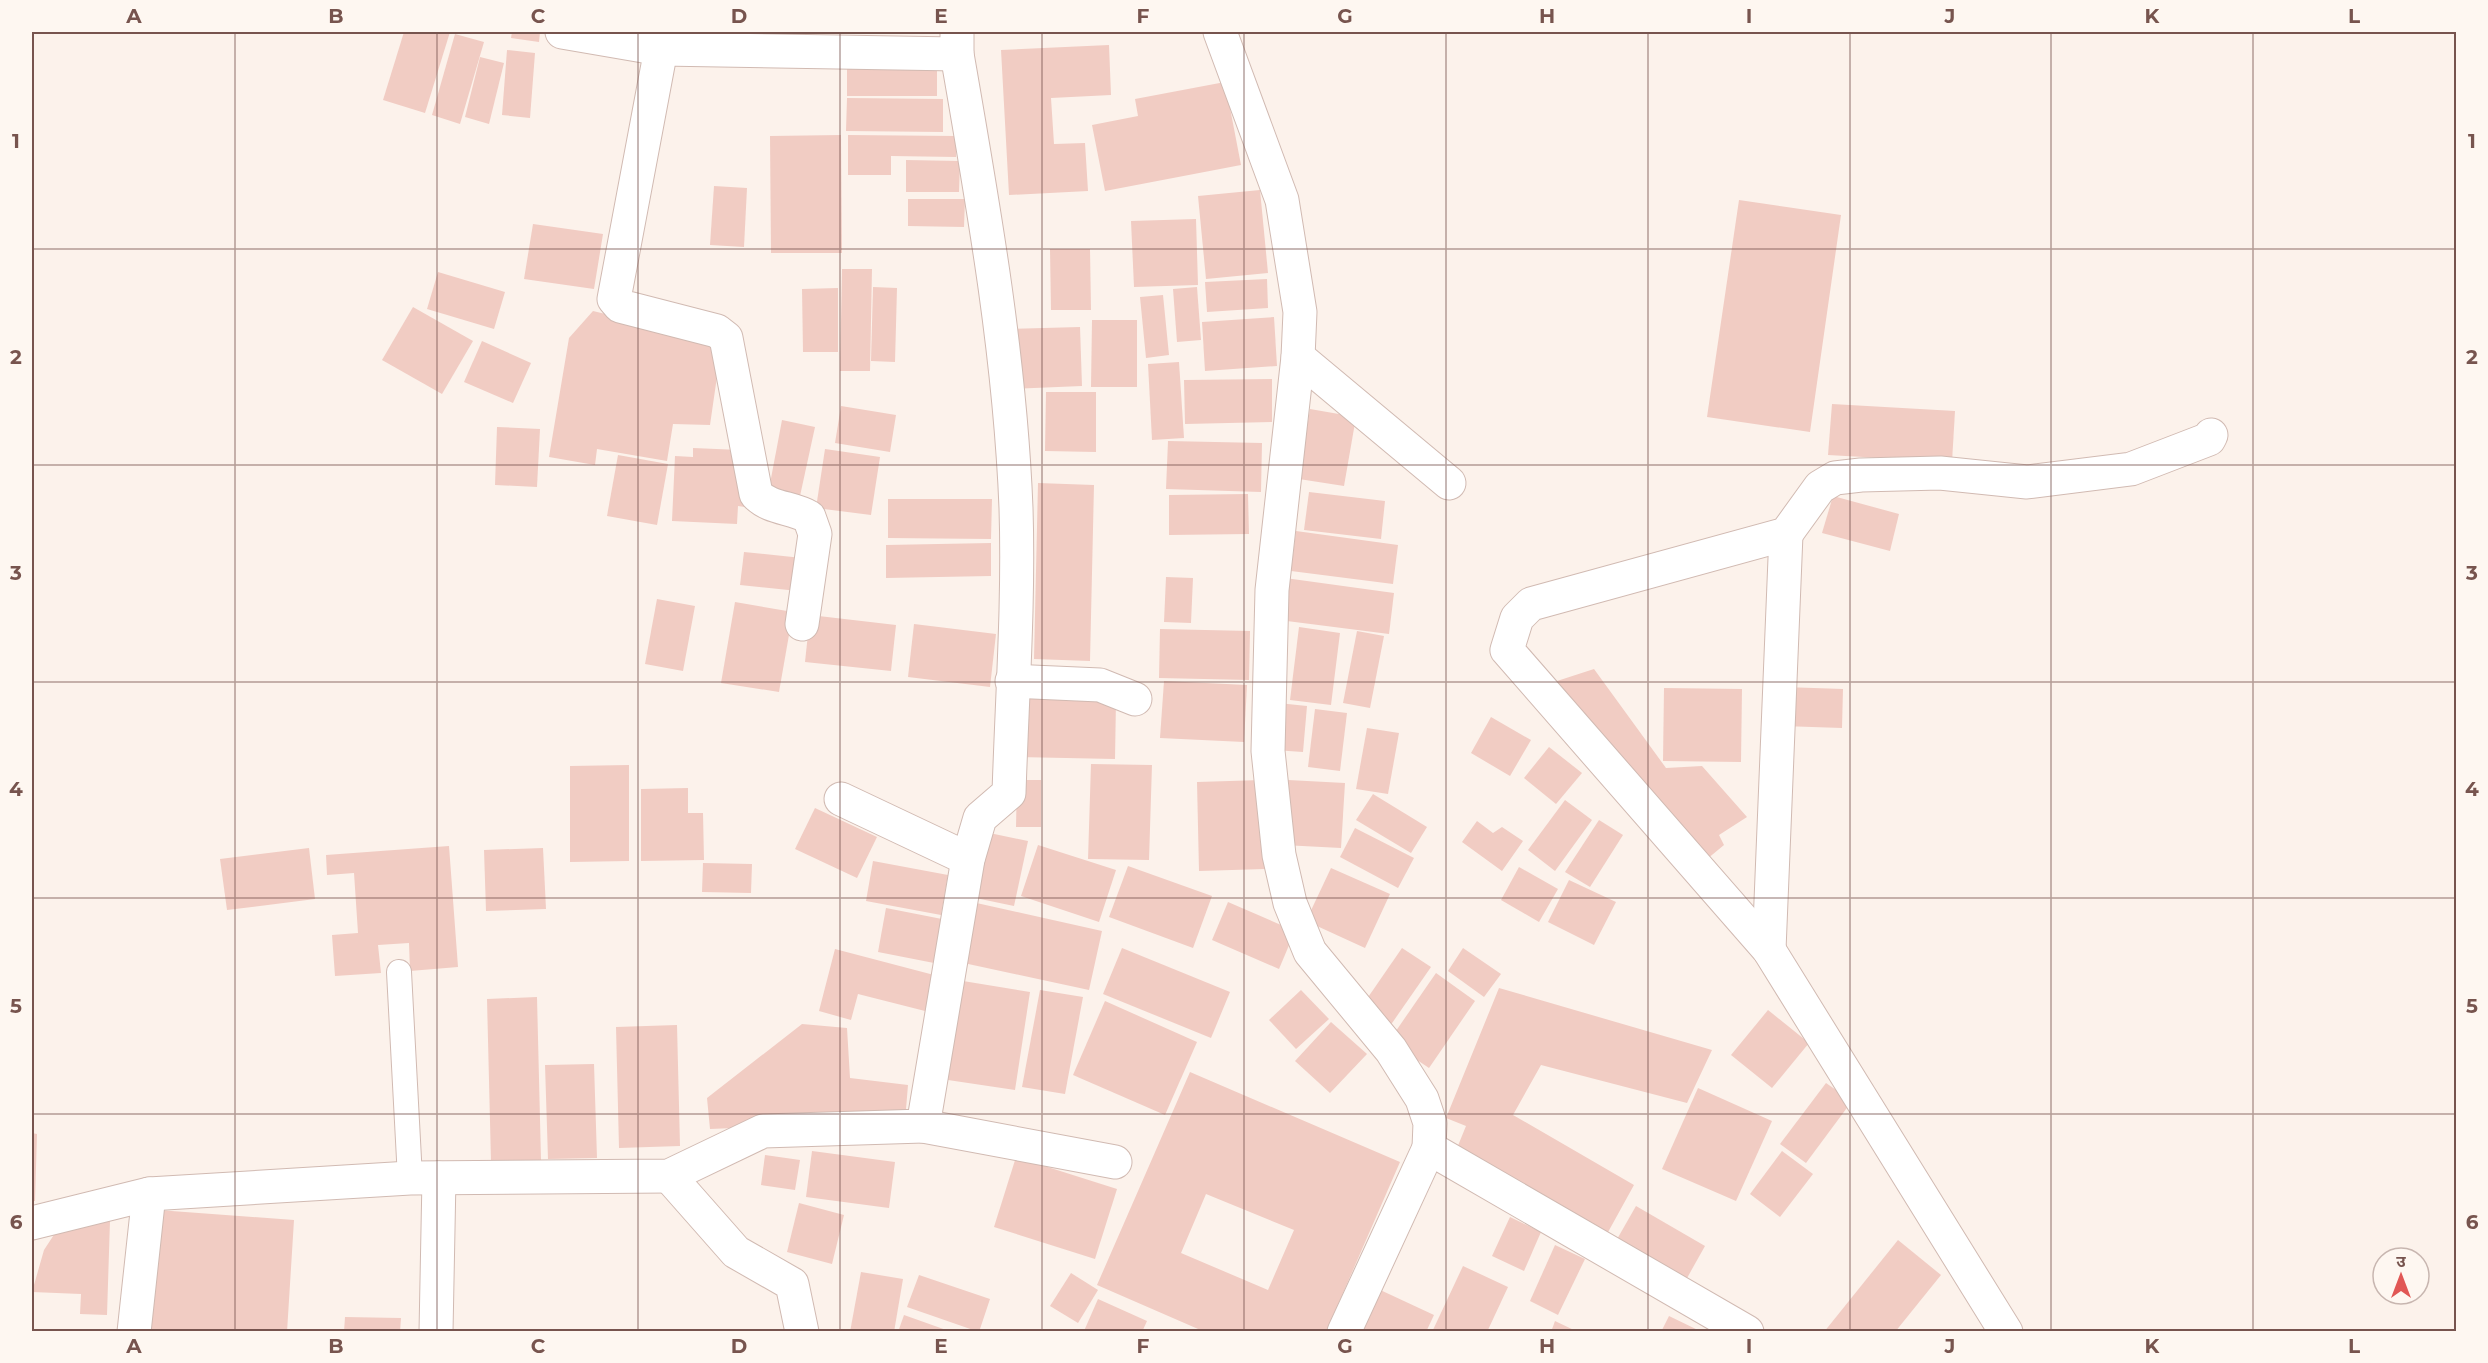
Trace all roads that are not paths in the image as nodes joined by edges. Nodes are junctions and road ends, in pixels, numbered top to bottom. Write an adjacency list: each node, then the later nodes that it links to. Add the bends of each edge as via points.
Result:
1 (562, 32): 4 (street)
2 (1220, 32): 5 (street, via 1282,200 1300,312)
3 (957, 43): 4 (street); 10 (street, via 999,309 1016,507)
4 (661, 49): 9 (street, via 614,299 620,306 717,331 726,338 756,494 765,504 796,510 809,518 814,534)
5 (1298, 357): 7 (street); 17 (street, via 1272,590 1268,751 1279,855 1290,903 1310,952 1391,1050 1422,1099 1430,1123)
6 (2211, 435): 8 (street, via 2131,469 2027,483 1940,473 1835,478 1820,487)
7 (1449, 483)
8 (1786, 534): 14 (street); 14 (street, via 1531,604 1517,618 1507,650)
9 (802, 624)
10 (1012, 681): 11 (street, via 1100,685); 13 (street, via 1009,793 980,818)
11 (1135, 699)
12 (841, 799): 13 (street)
13 (968, 860): 16 (street)
14 (1770, 950): 28 (street)
15 (399, 972): 20 (lane)
16 (922, 1126): 18 (street); 19 (street, via 764,1131)
17 (1429, 1148): 26 (street); 27 (street)
18 (1115, 1162)
19 (669, 1176): 20 (street); 25 (street, via 736,1252 792,1284)
20 (425, 1178): 21 (street); 24 (street)
21 (149, 1194): 22 (street); 23 (street)
22 (32, 1223)
23 (134, 1332)
24 (436, 1332)
25 (802, 1332)
26 (1344, 1332)
27 (1747, 1332)
28 (2006, 1332)

